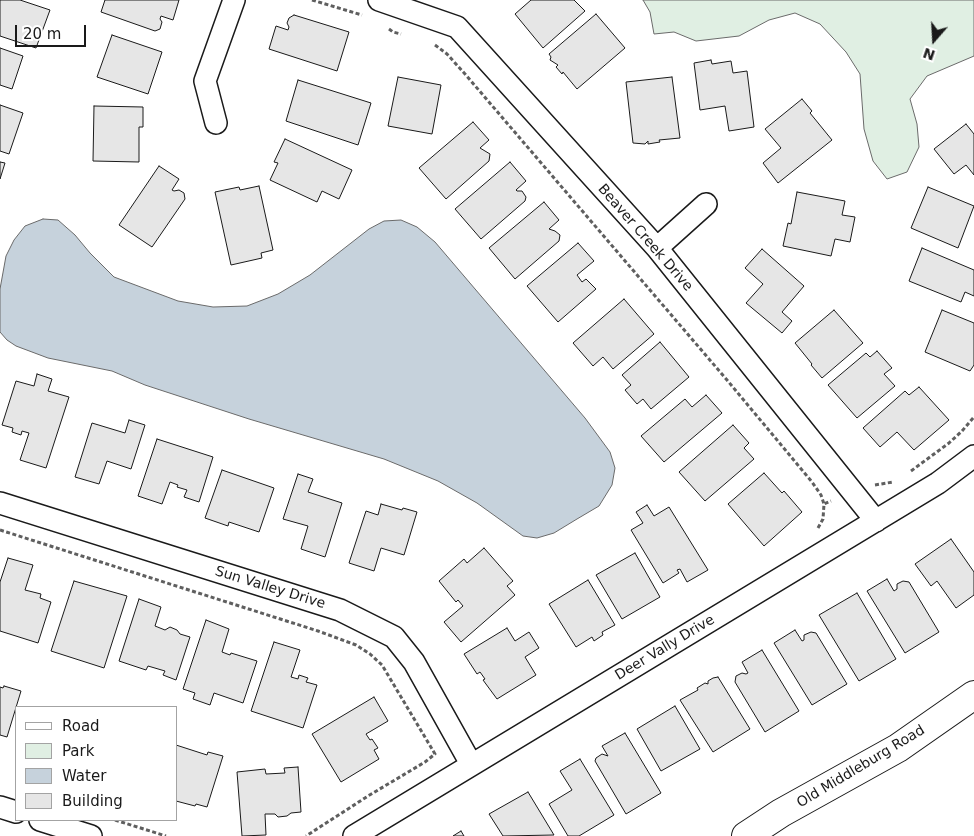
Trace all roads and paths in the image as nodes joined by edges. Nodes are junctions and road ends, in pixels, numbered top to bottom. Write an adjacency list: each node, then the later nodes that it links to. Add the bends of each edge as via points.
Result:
1 (234, 0): 8 (street, via 205,81)
2 (312, 0): 4 (path)
3 (379, 0): 10 (street, Beaver Creek Drive, via 457,27)
4 (364, 16)
5 (386, 26): 6 (path, via 393,32)
6 (408, 35)
7 (430, 41): 13 (path, via 447,54 721,373 812,482)
8 (216, 123)
9 (706, 204): 10 (street)
10 (657, 248): 14 (street, Beaver Creek Drive)
11 (974, 456): 14 (street, Deer Vally Drive, via 938,483)
12 (0, 503): 17 (street, Sun Valley Drive, via 340,610 394,636 414,662)
13 (824, 504)
14 (876, 521): 17 (street, Deer Vally Drive)
15 (0, 530): 24 (path, via 318,631 356,646 382,665 435,754)
16 (974, 695): 26 (main road, Old Middleburg Road, via 898,748)
17 (472, 764): 25 (street, Deer Vally Drive)
18 (0, 807): 19 (street)
19 (15, 812)
20 (43, 821): 22 (street)
21 (118, 821): 23 (path)
22 (90, 836)
23 (166, 836)
24 (306, 836)
25 (354, 836)
26 (746, 836)

